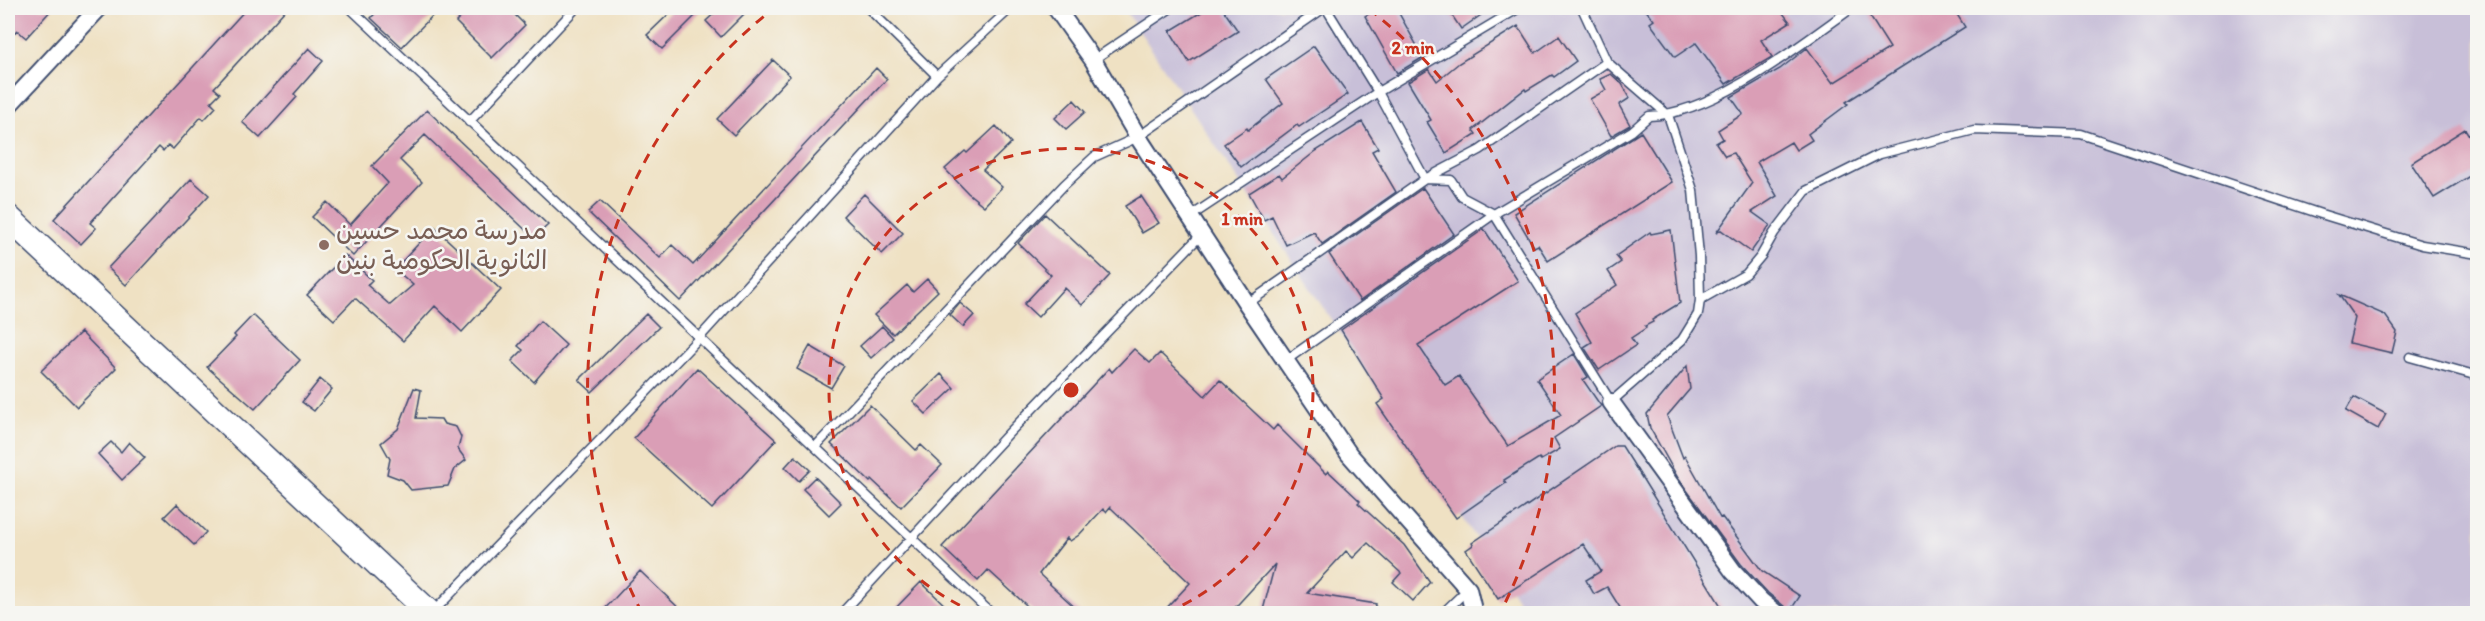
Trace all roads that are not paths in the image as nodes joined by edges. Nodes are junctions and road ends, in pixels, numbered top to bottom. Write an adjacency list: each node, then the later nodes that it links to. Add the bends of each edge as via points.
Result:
1 (99, 8): 16 (street)
2 (350, 8): 18 (lane)
3 (576, 8): 18 (lane)
4 (868, 8): 14 (lane)
5 (1011, 8): 14 (lane)
6 (1056, 8): 12 (street)
7 (1171, 8): 12 (lane)
8 (1325, 8): 15 (lane); 19 (lane)
9 (1519, 8): 15 (lane)
10 (1582, 8): 13 (lane)
11 (1852, 8): 17 (lane, via 1791,52 1717,96)
12 (1093, 60): 19 (street)
13 (1607, 62): 17 (lane); 20 (lane, via 1480,150)
14 (938, 76): 28 (lane)
15 (1378, 92): 20 (lane); 22 (lane)
16 (8, 106)
17 (1668, 115): 21 (lane, via 1649,116 1632,131); 26 (lane, via 1693,190)
18 (470, 122): 28 (lane)
19 (1138, 137): 22 (street); 33 (lane, via 1094,157 1064,185)
20 (1425, 179): 21 (lane, via 1451,180 1462,197); 27 (lane)
21 (1494, 214): 30 (lane); 32 (lane)
22 (1191, 216): 24 (street)
23 (8, 217): 36 (street)
24 (1202, 234): 27 (street); 34 (lane)
25 (2478, 254): 26 (lane, via 2422,245 2081,134 1974,130 1880,154 1806,191 1746,274)
26 (1700, 300): 32 (lane, via 1698,314 1682,340)
27 (1247, 304): 30 (street)
28 (699, 338): 33 (lane); 36 (lane)
29 (2410, 357): 31 (lane)
30 (1285, 361): 35 (street, via 1349,454)
31 (2478, 376)
32 (1611, 402): 41 (street, via 1733,571)
33 (815, 447): 34 (lane)
34 (910, 537): 37 (lane); 38 (lane)
35 (1468, 589): 39 (lane); 40 (street)
36 (431, 614)
37 (842, 614)
38 (992, 614)
39 (1442, 614)
40 (1474, 614)
41 (1777, 614)

